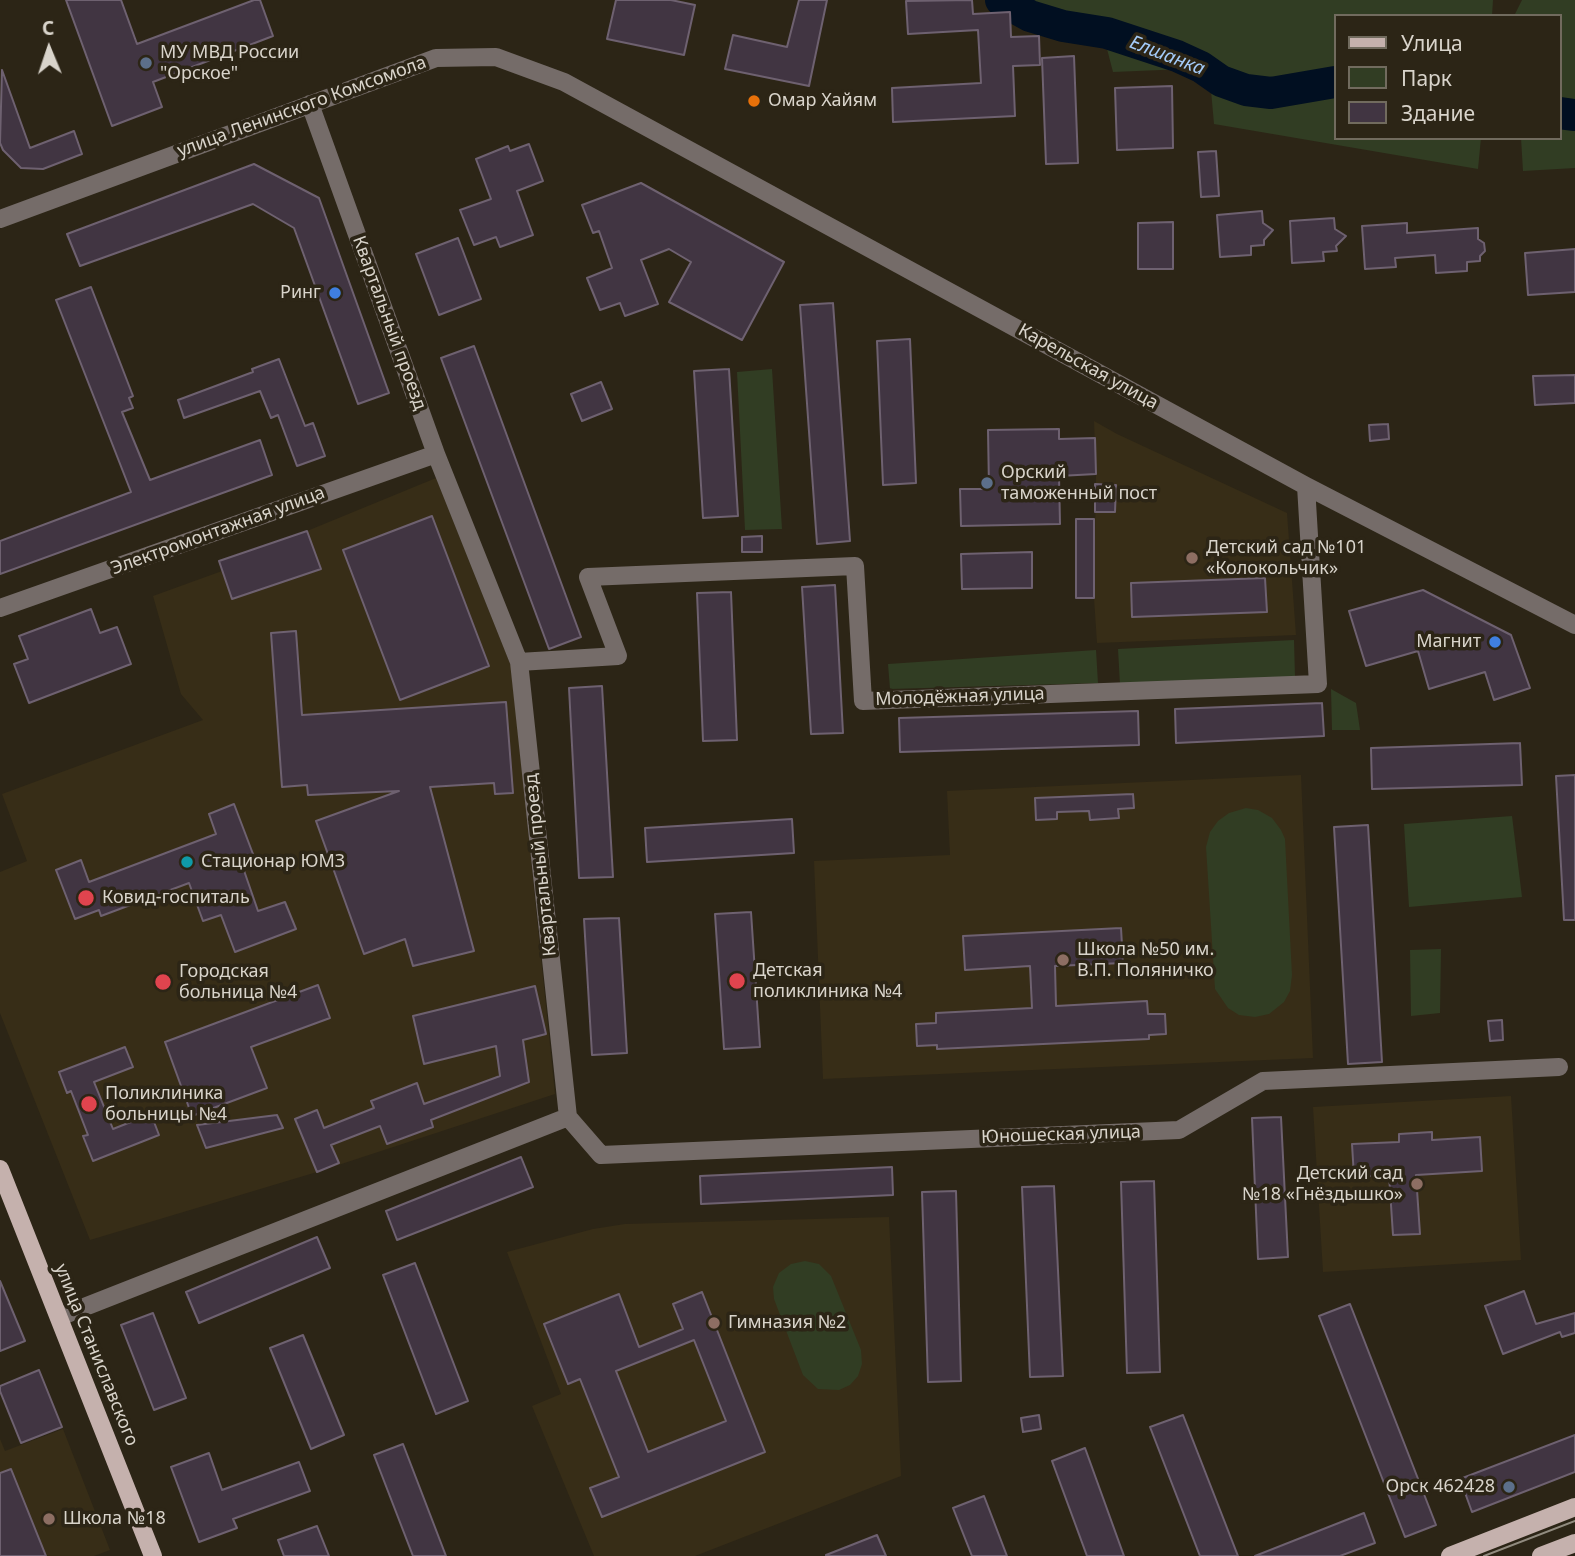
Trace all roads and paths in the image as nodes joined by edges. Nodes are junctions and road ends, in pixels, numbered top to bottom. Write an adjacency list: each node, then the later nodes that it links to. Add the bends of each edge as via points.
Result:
1 (604, 103): 2 (street, улица Ленинского Комсомола, via 564,82 496,57 436,58); 5 (street, Карельская улица)
2 (310, 104): 3 (street, улица Ленинского Комсомола); 4 (street, Квартальный проезд)
3 (1, 215)
4 (436, 454): 6 (street, Электромонтажная улица); 8 (street, Квартальный проезд)
5 (1306, 486): 7 (street, Карельская улица); 8 (street, Молодёжная улица, via 1318,684 863,701 855,566 588,577 618,656)
6 (0, 608)
7 (1575, 625)
8 (519, 662): 10 (street, Квартальный проезд)
9 (1559, 1067): 10 (street, Юношеская улица, via 1263,1081 1179,1130 601,1155)
10 (568, 1118): 12 (street)
11 (0, 1169): 12 (main road, улица Станиславского)
12 (59, 1317): 15 (main road, улица Станиславского)
13 (1575, 1507): 16 (main road)
14 (1575, 1543): 17 (main road)
15 (153, 1556)
16 (1450, 1556)
17 (1541, 1556)

